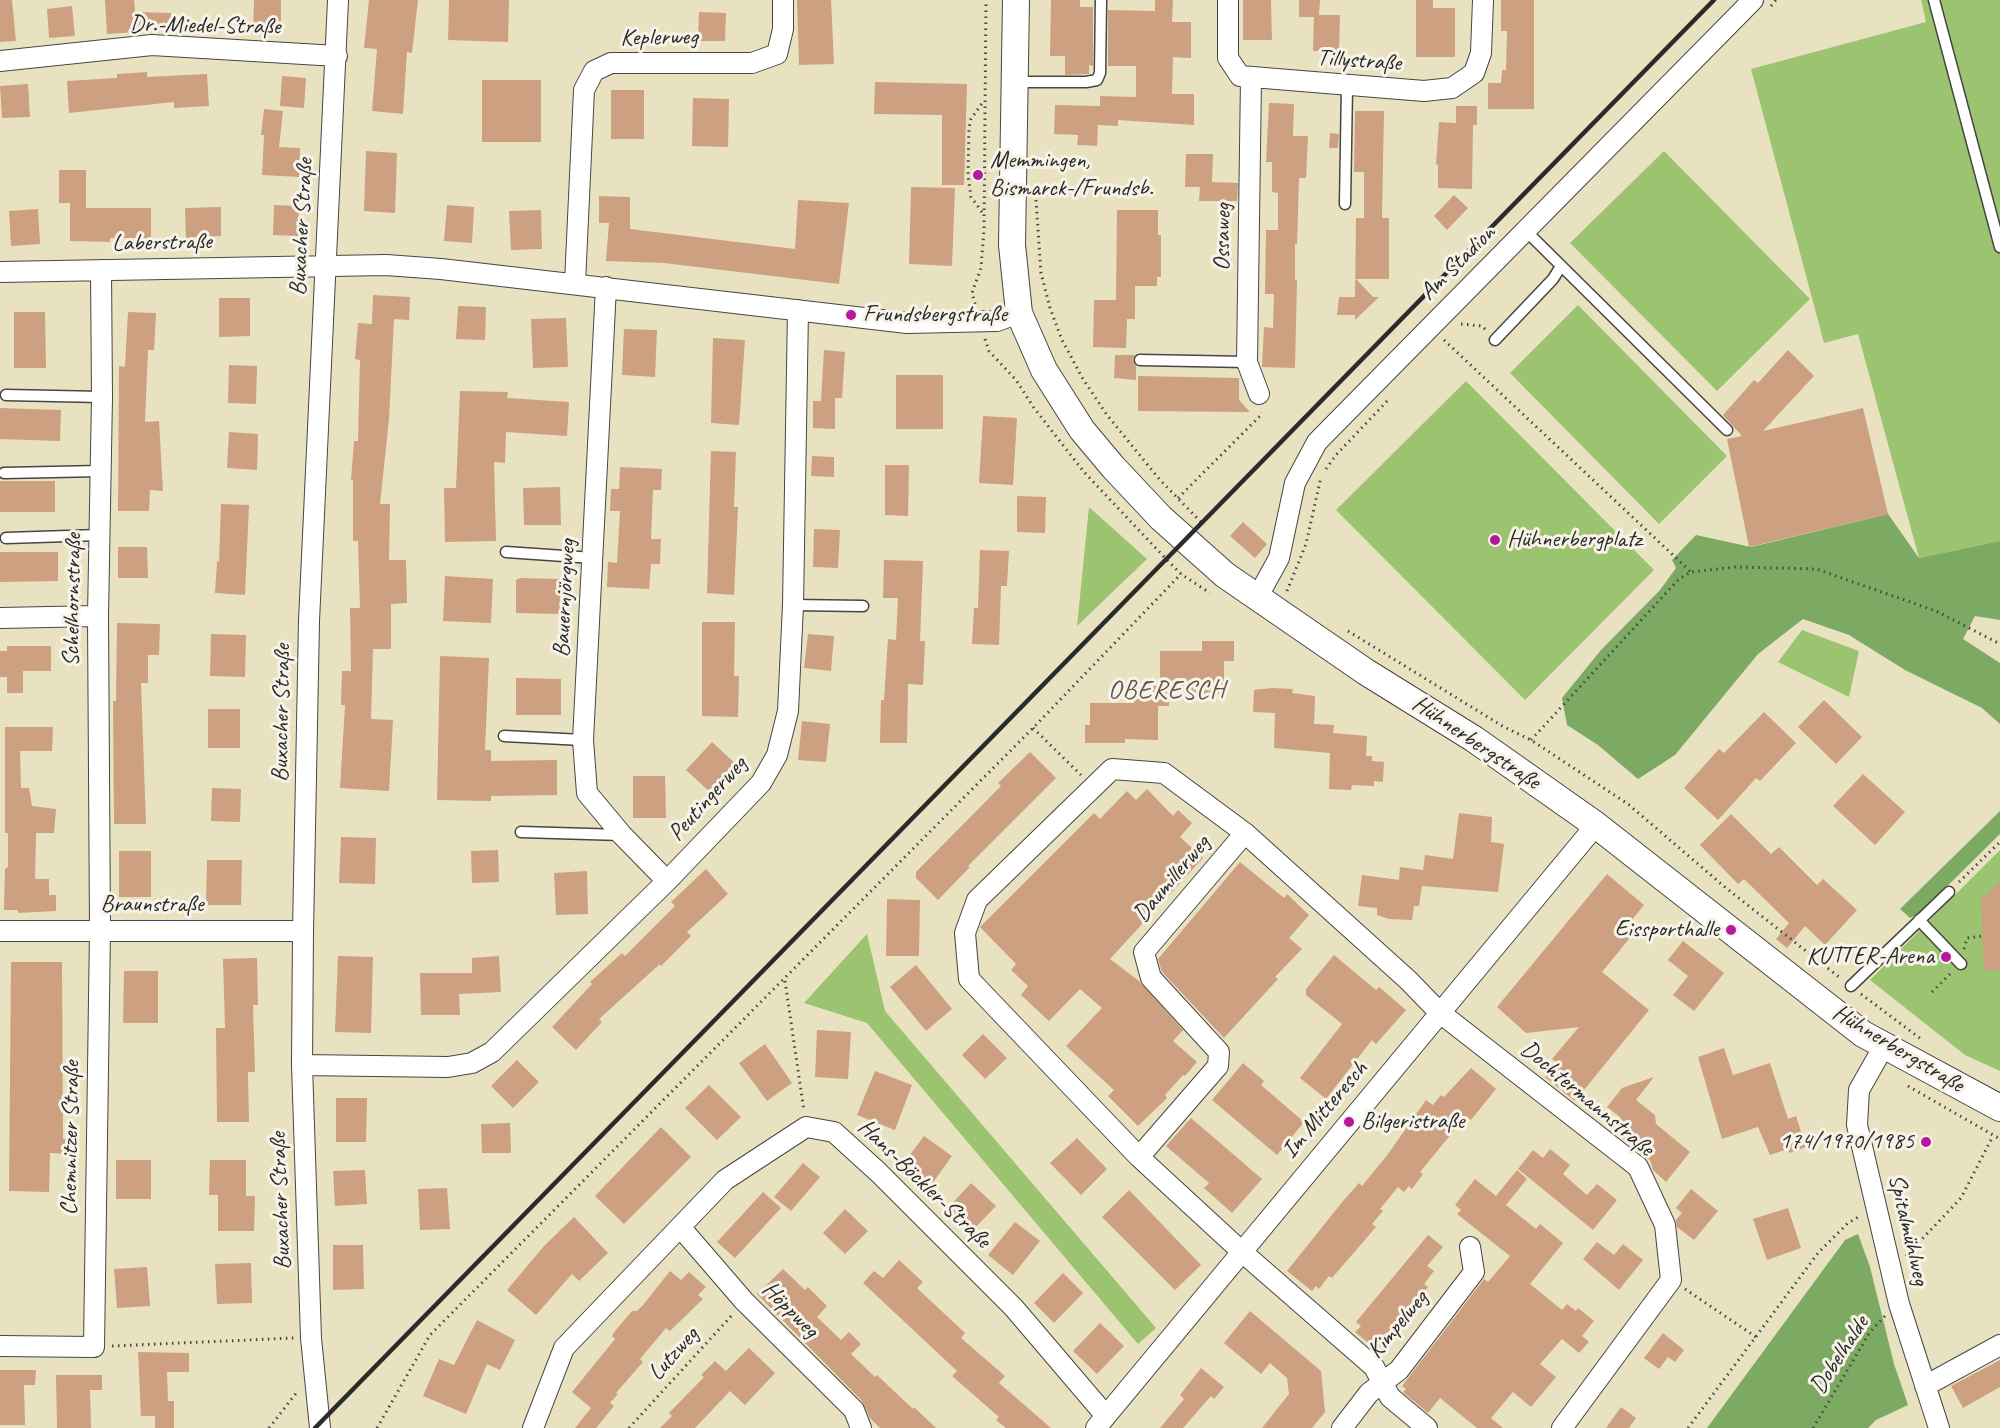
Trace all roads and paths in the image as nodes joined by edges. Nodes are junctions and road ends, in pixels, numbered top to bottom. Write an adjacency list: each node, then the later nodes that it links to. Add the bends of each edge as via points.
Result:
1 (338, 0): 11 (street, Buxacher Straße)
2 (783, 0): 25 (street, Keplerweg, via 783,29 777,54 752,63 612,63 594,71 584,90)
3 (986, 0): 16 (path)
4 (1016, 0): 14 (street, Hühnerbergstraße)
5 (1101, 0): 14 (lane, via 1097,80)
6 (1228, 0): 13 (street, via 1228,58 1240,76)
7 (1483, 0): 15 (street, Tillystraße, via 1479,63 1464,82 1452,88 1424,91)
8 (1776, 0): 10 (path)
9 (1934, 0): 20 (lane)
10 (1761, 4): 19 (street, Am Stadion)
11 (337, 56): 12 (street, Dr.-Miedel-Straße, via 152,45); 21 (street, Buxacher Straße)
12 (0, 61)
13 (1251, 78): 15 (street, Tillystraße); 35 (street, Ossaweg)
14 (1014, 82): 28 (street, Hühnerbergstraße, via 1012,245)
15 (1347, 86): 18 (lane)
16 (985, 97): 16 (path, via 971,119 968,176 971,197 984,214)
17 (1036, 192): 36 (path, via 1041,273 1062,340 1107,415 1178,498 1260,416 1263,407)
18 (1345, 204)
19 (1526, 231): 22 (lane); 50 (street, Am Stadion, via 1317,442 1295,483 1279,558)
20 (2000, 247)
21 (326, 265): 23 (street, Laberstraße); 25 (street, via 441,269); 72 (street, Buxacher Straße, via 309,621)
22 (1561, 266): 32 (lane); 40 (lane)
23 (101, 270): 24 (street, Laberstraße); 38 (street, Schelhornstraße)
24 (0, 272)
25 (575, 284): 26 (street)
26 (606, 288): 27 (street); 46 (street, Bauernjörgweg)
27 (798, 310): 28 (street, via 943,324 997,321); 51 (street, Peutingerweg)
28 (1019, 313): 50 (street, Hühnerbergstraße, via 1044,370 1107,460 1205,559)
29 (1468, 316): 30 (path)
30 (1461, 324): 31 (path); 32 (path, via 1482,326)
31 (1444, 340): 33 (path); 47 (path)
32 (1495, 340)
33 (1437, 348)
34 (1140, 360): 35 (lane)
35 (1246, 362): 36 (street, Ossaweg)
36 (1259, 394)
37 (6, 395): 38 (lane)
38 (102, 397): 41 (street, Schelhornstraße)
39 (1390, 398): 49 (path, via 1336,455 1322,477 1306,543)
40 (1727, 430)
41 (100, 471): 42 (lane); 43 (street, Schelhornstraße)
42 (4, 472)
43 (99, 535): 44 (lane); 53 (street, Schelhornstraße)
44 (6, 538)
45 (506, 552): 46 (lane)
46 (593, 558): 59 (street, Bauernjörgweg)
47 (1691, 572): 56 (path, via 1735,567 1816,569 1936,611); 60 (path, via 1679,579)
48 (1181, 574): 57 (path)
49 (1287, 593)
50 (1257, 598): 62 (street, Hühnerbergstraße, via 1474,739)
51 (794, 605): 52 (lane); 67 (street, Peutingerweg, via 788,711 777,755 760,783)
52 (863, 606)
53 (98, 616): 54 (street); 71 (street, Schelhornstraße)
54 (0, 618)
55 (1346, 630): 60 (path)
56 (2000, 644)
57 (1033, 728): 61 (path); 74 (path)
58 (504, 736): 59 (lane)
59 (583, 740): 65 (street, Bauernjörgweg, via 588,792)
60 (1531, 740): 75 (path, via 1628,804 1726,888)
61 (1093, 786): 64 (street, via 1112,769 1164,773); 85 (street, via 977,900 965,933 969,979)
62 (1596, 825): 76 (street, Im Mitteresch); 78 (street, Hühnerbergstraße, via 1863,1034)
63 (521, 832): 65 (lane)
64 (1245, 833): 76 (street); 85 (street, Daumillerweg, via 1144,952 1151,978 1219,1052 1218,1066)
65 (622, 835): 67 (street, Bauernjörgweg)
66 (2000, 842): 68 (path)
67 (667, 881): 79 (street, Peutingerweg, via 492,1052 472,1063 448,1067)
68 (1949, 892): 69 (lane)
69 (1920, 920): 73 (lane); 75 (lane)
70 (0, 930): 71 (street, Braunstraße)
71 (100, 930): 72 (street, Braunstraße); 98 (street, Chemnitzer Straße)
72 (303, 931): 79 (street, Buxacher Straße)
73 (1960, 964)
74 (785, 979): 82 (path); 105 (path, via 430,1335)
75 (1851, 986): 77 (path)
76 (1439, 1012): 89 (street, Im Mitteresch); 91 (street, Dochtermannstraße, via 1638,1167 1665,1225)
77 (1923, 1040)
78 (1884, 1046): 81 (street, Hühnerbergstraße); 86 (street, Spitalmühlweg, via 1859,1090 1857,1108 1857,1125)
79 (302, 1065): 95 (street, Buxacher Straße)
80 (1902, 1082): 83 (path)
81 (2000, 1108)
82 (806, 1127): 87 (street, via 725,1180); 102 (street, Hans-Böckler-Straße, via 834,1132 878,1172 1014,1308)
83 (1993, 1136): 84 (path); 90 (path, via 1961,1198)
84 (2000, 1138)
85 (1139, 1157): 89 (street)
86 (1876, 1207): 93 (street, Spitalmühlweg); 94 (path, via 1848,1223 1818,1253)
87 (681, 1228): 92 (street, Höppweg); 106 (street, via 564,1348)
88 (1470, 1247): 100 (street, Kimpelweg, via 1474,1272 1399,1370)
89 (1241, 1251): 100 (street, via 1374,1367); 102 (street, Im Mitteresch)
90 (1905, 1257)
91 (1671, 1280): 94 (path); 111 (street)
92 (744, 1301): 107 (path, Lutzweg); 108 (street, Höppweg, via 854,1410)
93 (1899, 1304): 101 (street, Spitalmühlweg); 113 (path, Dobelhalde, via 1870,1332)
94 (1756, 1337): 112 (path)
95 (311, 1338): 98 (path); 99 (street, Buxacher Straße)
96 (2000, 1345): 101 (street)
97 (0, 1346): 98 (street)
98 (94, 1347)
99 (314, 1378): 103 (path, via 294,1394); 104 (street, Buxacher Straße)
100 (1382, 1383): 109 (street, Kimpelweg, via 1369,1393); 110 (street, via 1390,1397)
101 (1925, 1386): 114 (street, Spitalmühlweg)
102 (1101, 1422)
103 (269, 1428)
104 (320, 1428)
105 (377, 1428)
106 (533, 1428)
107 (629, 1428)
108 (861, 1428)
109 (1342, 1428)
110 (1427, 1428)
111 (1562, 1428)
112 (1688, 1428)
113 (1813, 1428)
114 (1939, 1428)

